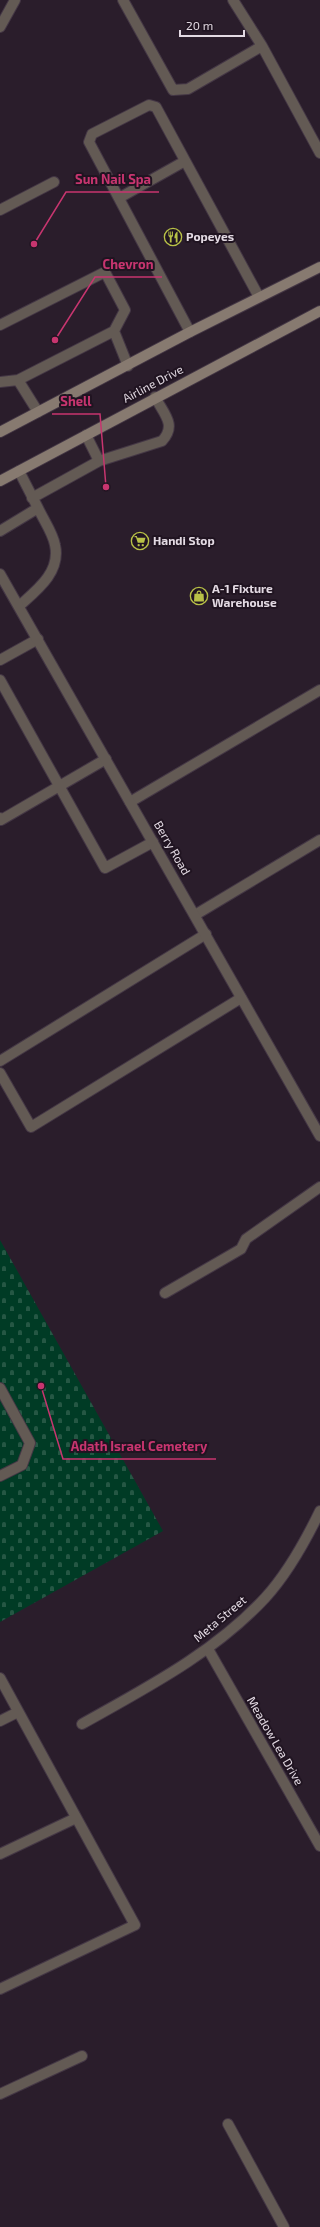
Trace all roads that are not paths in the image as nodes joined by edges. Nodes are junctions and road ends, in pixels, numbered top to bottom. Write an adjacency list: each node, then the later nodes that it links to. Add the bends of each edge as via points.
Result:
1 (15, 0): 4 (street)
2 (123, 0): 5 (street, via 173,90 188,89)
3 (233, 0): 5 (street)
4 (0, 27)
5 (262, 46): 6 (street)
6 (320, 152)
7 (185, 161): 9 (street); 9 (street, via 156,107 148,105 92,134 89,142); 12 (street)
8 (54, 182): 10 (street)
9 (118, 198): 16 (street)
10 (0, 210)
11 (320, 267): 12 (main road)
12 (260, 297): 16 (main road)
13 (320, 311): 20 (main road, Airline Drive)
14 (0, 325): 15 (street, via 105,272 125,310)
15 (114, 331): 17 (street); 18 (street)
16 (190, 332): 17 (main road)
17 (128, 366): 21 (main road)
18 (18, 380): 19 (street); 21 (street)
19 (0, 382)
20 (155, 397): 23 (main road, Airline Drive); 24 (street, via 170,426 170,433 162,441)
21 (38, 412): 22 (main road)
22 (0, 432)
23 (86, 435): 24 (street); 25 (main road, Airline Drive)
24 (99, 461): 27 (street)
25 (19, 471): 26 (main road, Airline Drive); 27 (street)
26 (0, 481)
27 (32, 498): 28 (street)
28 (38, 508): 29 (street); 31 (street, via 55,545 55,563 46,581)
29 (0, 531)
30 (0, 574): 31 (street, Berry Road)
31 (19, 606): 32 (street, Berry Road)
32 (38, 639): 33 (street); 36 (street, Berry Road)
33 (0, 660)
34 (0, 680): 37 (street)
35 (320, 690): 38 (street)
36 (106, 759): 37 (street); 38 (street, Berry Road)
37 (60, 786): 39 (street, via 1,820); 41 (street, via 105,868)
38 (130, 802): 41 (street, Berry Road)
39 (0, 818)
40 (320, 840): 42 (street)
41 (153, 842): 42 (street, Berry Road)
42 (195, 915): 43 (street, Berry Road)
43 (206, 934): 44 (street, Berry Road); 45 (street)
44 (241, 998): 46 (street, via 30,1127); 47 (street, Berry Road)
45 (0, 1061)
46 (0, 1073)
47 (320, 1136)
48 (320, 1187): 49 (street, via 246,1239 241,1248)
49 (165, 1293)
50 (0, 1388): 51 (street, via 30,1443 22,1465)
51 (0, 1476)
52 (320, 1511): 53 (street, Meta Street, via 300,1550 265,1598)
53 (208, 1649): 57 (street, Meta Street); 59 (street, Meadow Lea Drive)
54 (0, 1678): 55 (street)
55 (18, 1712): 56 (street); 58 (street)
56 (0, 1721)
57 (82, 1724)
58 (76, 1818): 60 (street); 61 (street, via 135,1925)
59 (320, 1846)
60 (0, 1854)
61 (0, 1989)
62 (82, 2056): 63 (street)
63 (0, 2094)
64 (228, 2124): 65 (street)
65 (284, 2227)

